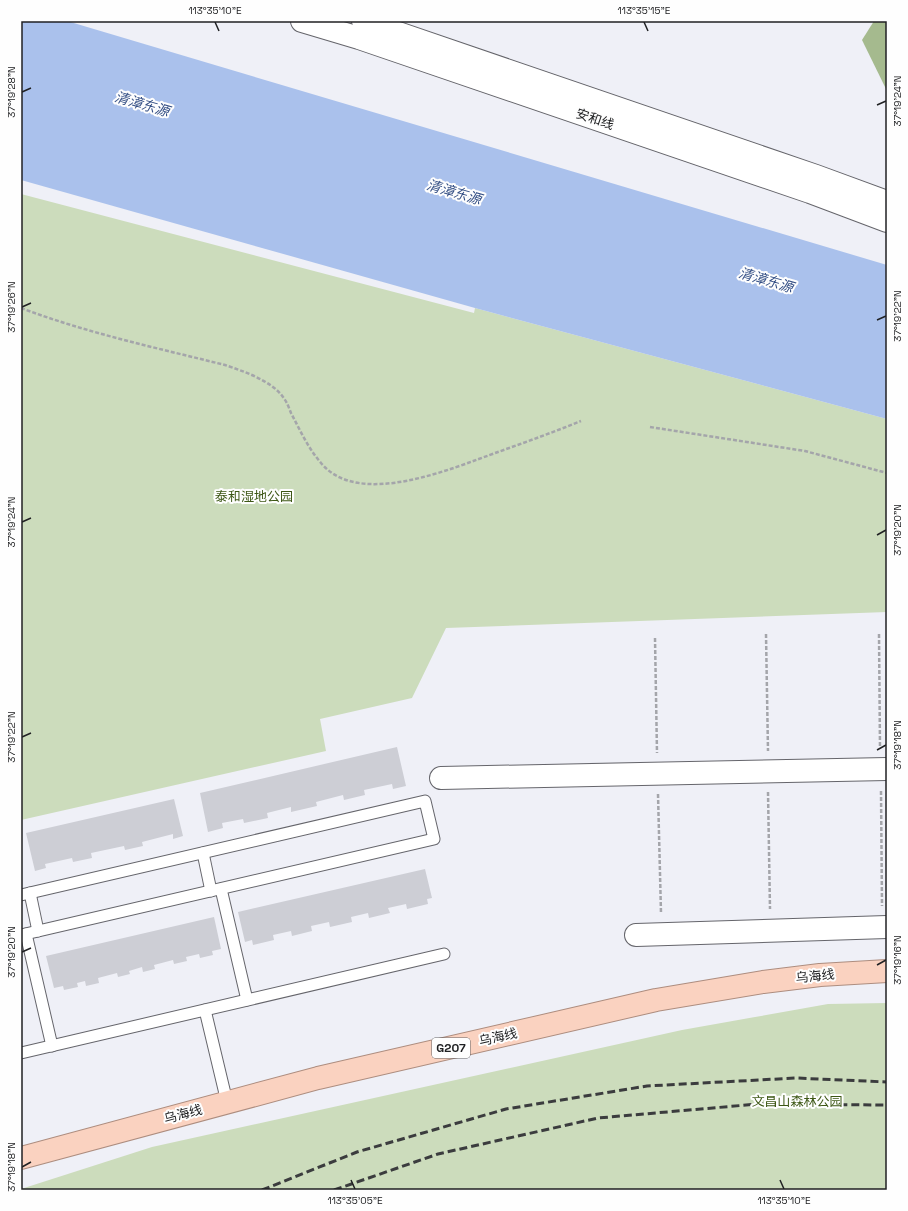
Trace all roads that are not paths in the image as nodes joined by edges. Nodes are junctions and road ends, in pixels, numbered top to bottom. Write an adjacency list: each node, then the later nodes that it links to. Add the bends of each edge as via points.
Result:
1 (302, 21): 4 (main road, 安和线)
2 (363, 21): 3 (main road, 安和线)
3 (887, 202)
4 (887, 221)
5 (887, 769): 6 (main road)
6 (441, 778)
7 (203, 853): 8 (lane); 8 (lane, via 425,801 434,839); 9 (lane)
8 (216, 890): 11 (lane); 16 (lane)
9 (25, 894): 11 (lane)
10 (887, 927): 13 (main road)
11 (38, 931): 12 (lane)
12 (24, 934): 18 (lane)
13 (636, 935)
14 (444, 954): 16 (lane)
15 (887, 971): 20 (highway, 乌海线 / G207, via 820,975 696,992 318,1078)
16 (247, 1000): 17 (lane)
17 (205, 1010): 18 (lane); 20 (lane)
18 (52, 1046): 19 (lane)
19 (21, 1053)
20 (227, 1102): 21 (highway, 乌海线 / G207)
21 (21, 1158)

